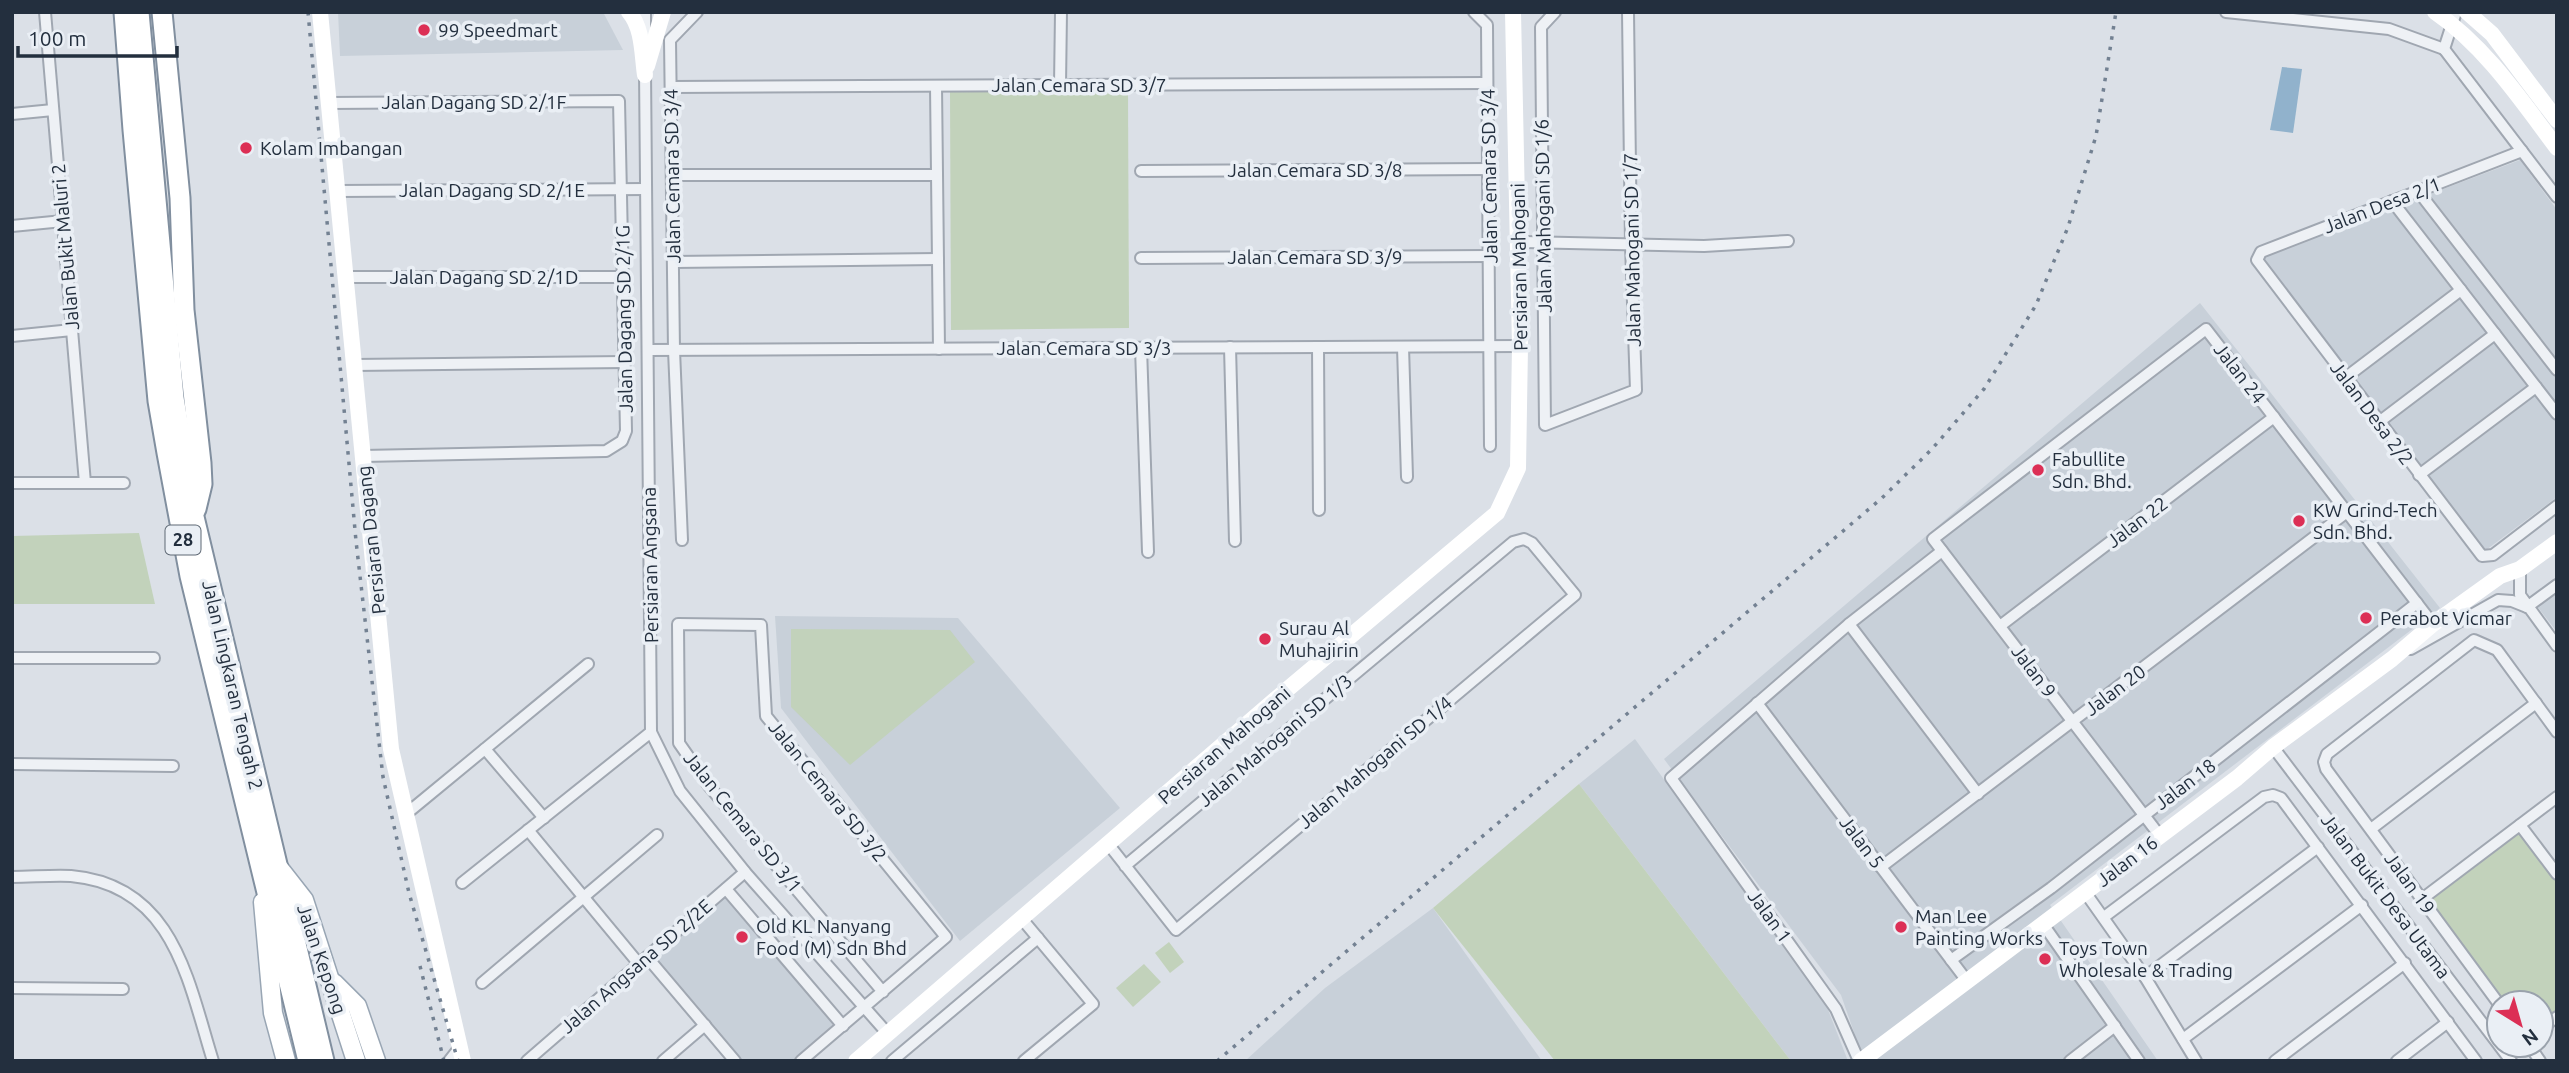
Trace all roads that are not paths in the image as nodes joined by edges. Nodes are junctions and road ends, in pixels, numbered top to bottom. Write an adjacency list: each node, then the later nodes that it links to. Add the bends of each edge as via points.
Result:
1 (45, 12): 30 (street, Jalan Bukit Maluri 2)
2 (124, 12): 133 (highway, Jalan Lingkaran Tengah 2 / 28, via 164,440 190,576)
3 (139, 12): 91 (highway, Jalan Lingkaran Tengah 2 / 28, via 174,398)
4 (162, 12): 31 (highway)
5 (175, 12): 31 (highway)
6 (629, 12): 23 (street, via 640,36)
7 (645, 12): 23 (street, Persiaran Angsana)
8 (663, 12): 23 (street)
9 (697, 12): 27 (street, Jalan Cemara SD 3/4, via 670,40)
10 (1060, 12): 25 (street)
11 (1474, 12): 24 (street, Jalan Cemara SD 3/4, via 1487,25)
12 (1513, 12): 49 (street, Persiaran Mahogani)
13 (1555, 12): 50 (street, Jalan Mahogani SD 1/6, via 1541,27)
14 (1628, 12): 51 (street, Jalan Mahogani SD 1/7)
15 (2435, 12): 20 (street)
16 (2467, 12): 21 (street)
17 (2483, 12): 21 (street)
18 (2226, 13): 22 (street, via 2389,29)
19 (321, 15): 29 (street, Persiaran Dagang)
20 (2454, 18): 22 (street); 34 (street)
21 (2492, 34): 33 (street)
22 (2444, 49): 35 (street)
23 (645, 75): 41 (street, Persiaran Angsana)
24 (1488, 83): 25 (street, Jalan Cemara SD 3/7); 36 (street, Jalan Cemara SD 3/4)
25 (1060, 85): 26 (street, Jalan Cemara SD 3/7)
26 (936, 86): 27 (street, Jalan Cemara SD 3/7); 39 (street)
27 (671, 87): 38 (street, Jalan Cemara SD 3/4)
28 (619, 101): 29 (street, Jalan Dagang SD 2/1F); 40 (street, Jalan Dagang SD 2/1G)
29 (328, 103): 42 (street, Persiaran Dagang)
30 (53, 110): 32 (street); 46 (street, Jalan Bukit Maluri 2)
31 (172, 111): 91 (highway, via 184,310 202,473)
32 (12, 114)
33 (2557, 120)
34 (2557, 148)
35 (2522, 151): 43 (street, Jalan Desa 2/1); 44 (street)
36 (1489, 169): 37 (street, Jalan Cemara SD 3/8); 52 (street, Jalan Cemara SD 3/4)
37 (1141, 171)
38 (672, 175): 39 (street); 55 (street, Jalan Cemara SD 3/4)
39 (937, 176): 54 (street)
40 (621, 189): 41 (street, Jalan Dagang SD 2/1E); 42 (street, Jalan Dagang SD 2/1E); 58 (street, Jalan Dagang SD 2/1G)
41 (646, 189): 70 (street, Persiaran Angsana)
42 (337, 191): 57 (street, Persiaran Dagang)
43 (2418, 191): 45 (street, Jalan Desa 2/1); 74 (street)
44 (2557, 197)
45 (2392, 201): 56 (street, Jalan Desa 2/1, via 2262,252 2257,260); 59 (street)
46 (62, 221): 47 (street); 60 (street, Jalan Bukit Maluri 2)
47 (12, 226)
48 (1788, 241): 51 (street)
49 (1519, 242): 50 (street); 65 (street, Persiaran Mahogani)
50 (1544, 243): 51 (street); 80 (street, Jalan Mahogani SD 1/6)
51 (1631, 245): 80 (street, Jalan Mahogani SD 1/7, via 1636,390)
52 (1489, 256): 53 (street, Jalan Cemara SD 3/9); 64 (street, Jalan Cemara SD 3/4)
53 (1141, 258)
54 (938, 259): 55 (street); 69 (street)
55 (673, 262): 71 (street, Jalan Cemara SD 3/4)
56 (2262, 269): 75 (street, Jalan Desa 2/2)
57 (345, 277): 58 (street, Jalan Dagang SD 2/1D); 73 (street, Persiaran Dagang)
58 (623, 277): 72 (street, Jalan Dagang SD 2/1G)
59 (2461, 290): 61 (street); 75 (street)
60 (72, 330): 62 (street); 85 (street, Jalan Bukit Maluri 2)
61 (2496, 334): 76 (street); 79 (street)
62 (12, 336)
63 (1403, 346): 64 (street, Jalan Cemara SD 3/3); 67 (street, Jalan Cemara SD 3/3); 84 (street)
64 (1490, 346): 65 (street, Jalan Cemara SD 3/3); 81 (street, Jalan Cemara SD 3/4)
65 (1513, 346): 131 (street, Persiaran Mahogani, via 1518,468 1497,513)
66 (1230, 347): 67 (street, Jalan Cemara SD 3/3); 68 (street, Jalan Cemara SD 3/3); 95 (street)
67 (1318, 347): 89 (street)
68 (1141, 348): 69 (street, Jalan Cemara SD 3/3); 98 (street)
69 (939, 349): 71 (street, Jalan Cemara SD 3/3)
70 (648, 350): 71 (street, Jalan Cemara SD 3/3); 115 (street, Persiaran Angsana)
71 (669, 350): 94 (street, Jalan Cemara SD 3/4)
72 (625, 362): 73 (street); 82 (street, Jalan Dagang SD 2/1G, via 626,431 622,442 609,450)
73 (354, 365): 82 (street, Persiaran Dagang)
74 (2557, 370)
75 (2345, 378): 79 (street, Jalan Desa 2/2)
76 (2536, 387): 77 (street); 83 (street)
77 (2557, 414)
78 (2274, 417): 90 (street, Jalan 24); 93 (street, Jalan 24, via 2206,329); 106 (street, Jalan 22)
79 (2379, 422): 83 (street, Jalan Desa 2/2)
80 (1545, 425)
81 (1490, 446)
82 (363, 456): 123 (street, Persiaran Dagang, via 391,749)
83 (2419, 475): 88 (street, Jalan Desa 2/2, via 2482,556 2493,555)
84 (1407, 477)
85 (85, 482): 86 (street); 87 (street)
86 (12, 483)
87 (124, 483)
88 (2557, 506)
89 (1319, 510)
90 (2347, 512): 101 (street, Jalan 24); 114 (street, Jalan 20)
91 (194, 517): 133 (highway, Jalan Lingkaran Tengah 2 / 28)
92 (1524, 539): 134 (street, Jalan Mahogani SD 1/3, via 1513,542); 134 (street, Jalan Mahogani SD 1/4, via 1575,595 1176,930)
93 (1933, 539): 97 (street, Jalan 9)
94 (682, 540)
95 (1235, 541)
96 (2557, 542): 99 (street, Jalan 16)
97 (1942, 551): 103 (street); 106 (street, Jalan 9)
98 (1148, 552)
99 (2520, 569): 102 (street, via 2519,594); 104 (street, Jalan 16, via 2500,576)
100 (2557, 585): 102 (street)
101 (2417, 604): 104 (street, Jalan 24); 124 (street, Jalan 18)
102 (2527, 607): 107 (street); 110 (street, Jalan 16, via 2498,600)
103 (1849, 624): 112 (street); 121 (street)
104 (2432, 624): 110 (street, Jalan 16)
105 (678, 625): 159 (street, Jalan Cemara SD 3/1, via 679,743 709,786); 159 (street, Jalan Cemara SD 3/2, via 761,625 766,716 946,937)
106 (2000, 626): 114 (street, Jalan 9)
107 (2557, 646)
108 (12, 658): 109 (street)
109 (154, 658)
110 (2392, 659): 117 (street, Jalan 16)
111 (588, 664): 118 (street)
112 (1757, 703): 135 (street, Jalan 5); 182 (street, Jalan 1, via 1671,778 1836,1009)
113 (2536, 703): 116 (street); 127 (street); 127 (street, Jalan 19, via 2497,650 2474,640 2327,754 2326,769)
114 (2073, 722): 121 (street, Jalan 20); 124 (street, Jalan 9)
115 (651, 732): 125 (street); 136 (street, Persiaran Angsana, via 680,791)
116 (2557, 732)
117 (2273, 747): 130 (street, Jalan 16); 189 (street, Jalan Bukit Desa Utama)
118 (485, 748): 123 (street); 125 (street)
119 (12, 764): 120 (street)
120 (173, 766)
121 (1978, 794): 135 (street, Jalan 20)
122 (2557, 797): 126 (street)
123 (406, 814): 167 (street, Persiaran Dagang)
124 (2144, 816): 130 (street, Jalan 9); 150 (street, Jalan 18)
125 (544, 817): 128 (street)
126 (2520, 825): 137 (street); 143 (street)
127 (2371, 829): 143 (street, Jalan 19)
128 (528, 830): 139 (street); 142 (street)
129 (657, 835): 142 (street)
130 (2160, 836): 141 (street, Jalan 16)
131 (1109, 845): 134 (street); 146 (street, Persiaran Mahogani)
132 (2318, 847): 144 (street, Jalan Bukit Desa Utama); 145 (street, Jalan Bukit Desa Utama, via 2281,798 2264,797); 152 (street)
133 (268, 866): 153 (main road, Jalan Kepong, via 304,900); 169 (main road, Jalan Kepong, via 273,1013); 170 (highway, Jalan Lingkaran Tengah 2 / 28); 171 (highway, Jalan Lingkaran Tengah 2 / 28)
134 (1125, 866)
135 (1881, 867): 150 (street, Jalan 5)
136 (745, 872): 140 (street, Jalan Angsana SD 2/2E); 160 (street, Persiaran Angsana)
137 (2557, 874)
138 (12, 877): 168 (street, via 72,876 99,882 124,891 149,910 178,956)
139 (462, 883)
140 (726, 889): 149 (street, Jalan Angsana SD 2/2E); 163 (street)
141 (2085, 892): 145 (street); 147 (street, Jalan 16)
142 (584, 897): 149 (street); 155 (street)
143 (2422, 899): 158 (street, Jalan 19)
144 (2362, 905): 151 (street, Jalan Bukit Desa Utama); 166 (street)
145 (2104, 917): 152 (street)
146 (1022, 919): 148 (street); 165 (street, Persiaran Mahogani)
147 (2043, 924): 154 (street, Jalan 16); 164 (street)
148 (1038, 939): 180 (street); 181 (street, via 1093,1004)
149 (643, 960): 162 (street); 175 (street, Jalan Angsana SD 2/2E)
150 (1951, 960): 154 (street, Jalan 5)
151 (2405, 963): 161 (street, Jalan Bukit Desa Utama); 186 (street)
152 (2145, 977): 166 (street)
153 (332, 981): 172 (main road, Jalan Kepong); 173 (main road, via 356,1006)
154 (1967, 981): 182 (street, Jalan 16)
155 (482, 983)
156 (12, 988): 157 (street)
157 (122, 989)
158 (2488, 989)
159 (883, 992): 160 (street)
160 (865, 1008): 163 (street); 165 (street, Persiaran Angsana)
161 (2448, 1022): 187 (street); 188 (street, Jalan Bukit Desa Utama)
162 (705, 1025): 176 (street); 177 (street)
163 (843, 1026): 178 (street)
164 (2115, 1026): 183 (street); 184 (street)
165 (888, 1034): 179 (street, Persiaran Mahogani)
166 (2183, 1040): 185 (street)
167 (462, 1054): 174 (street)
168 (213, 1061)
169 (286, 1061)
170 (308, 1061)
171 (324, 1061)
172 (356, 1061)
173 (376, 1061)
174 (449, 1061)
175 (527, 1061)
176 (663, 1061)
177 (735, 1061)
178 (801, 1061)
179 (856, 1061)
180 (892, 1061)
181 (1024, 1061)
182 (1860, 1061)
183 (2070, 1061)
184 (2139, 1061)
185 (2196, 1061)
186 (2275, 1061)
187 (2397, 1061)
188 (2476, 1061)
189 (2511, 1061)

